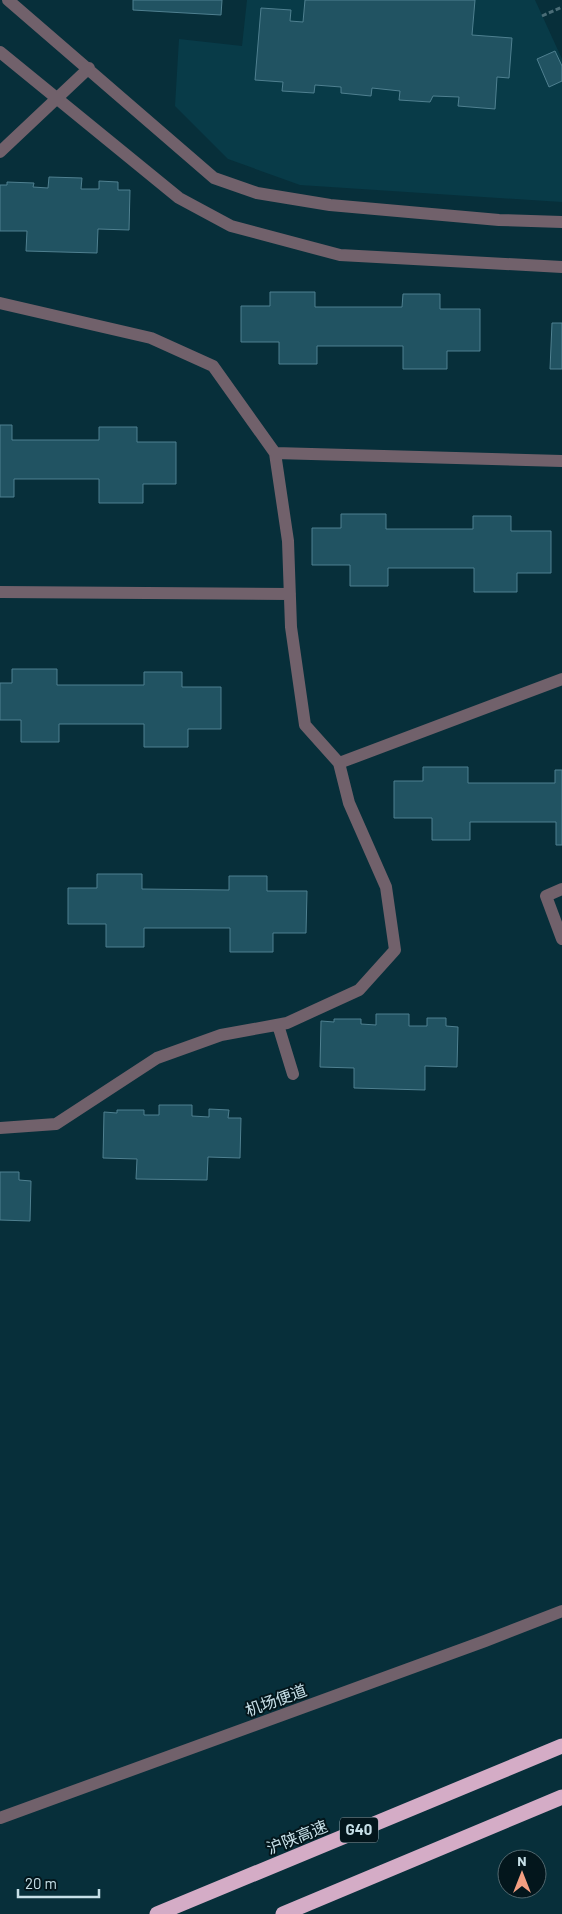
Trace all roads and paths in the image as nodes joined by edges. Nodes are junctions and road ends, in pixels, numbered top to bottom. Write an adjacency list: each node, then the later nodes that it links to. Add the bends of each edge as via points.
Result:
1 (8, 0): 5 (street)
2 (562, 7): 3 (path)
3 (542, 16)
4 (0, 52): 6 (street)
5 (89, 68): 6 (street); 8 (street, via 214,178 257,193 330,205 499,220)
6 (57, 98): 7 (street); 9 (street, via 179,198 231,226 340,255)
7 (0, 152)
8 (562, 222)
9 (562, 267)
10 (0, 303): 11 (street, via 151,338 213,366)
11 (275, 453): 12 (street); 14 (street, via 288,541)
12 (562, 461)
13 (0, 592): 14 (street)
14 (290, 594): 16 (street, via 291,627 305,725)
15 (562, 679): 16 (street)
16 (339, 763): 19 (street, via 349,803 386,887 395,950 359,990)
17 (562, 889): 18 (street, via 546,896)
18 (562, 939)
19 (278, 1025): 20 (street); 21 (street, via 221,1035 157,1058 56,1124)
20 (293, 1074)
21 (0, 1128)
22 (562, 1611): 25 (street, 机场便道)
23 (562, 1746): 26 (highway, 沪陕高速 / G40)
24 (562, 1797): 27 (highway)
25 (0, 1818)
26 (157, 1914)
27 (283, 1914)

